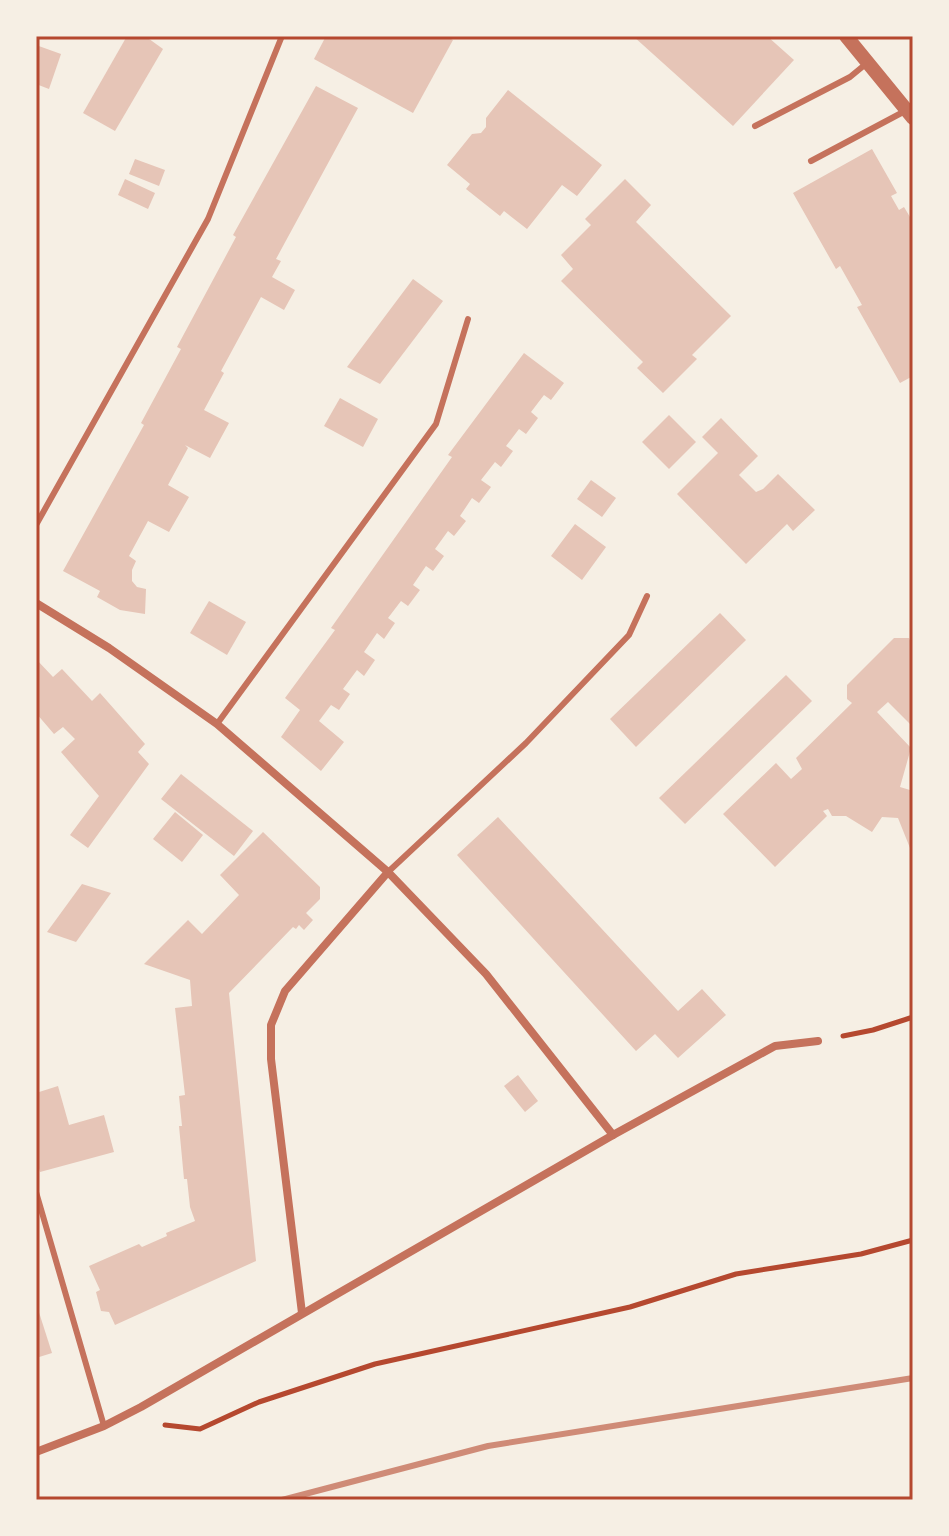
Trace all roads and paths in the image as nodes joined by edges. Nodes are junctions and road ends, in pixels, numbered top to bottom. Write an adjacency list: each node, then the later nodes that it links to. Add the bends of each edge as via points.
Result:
1 (282, 36): 8 (lane, via 208,219)
2 (846, 36): 3 (street)
3 (868, 62): 4 (street); 5 (lane, via 850,77)
4 (910, 114): 6 (lane)
5 (755, 126)
6 (811, 161)
7 (468, 319): 11 (lane, via 436,424)
8 (36, 525)
9 (647, 596): 12 (lane, via 629,635 526,743)
10 (36, 603): 11 (street)
11 (217, 724): 12 (street)
12 (388, 872): 15 (street, via 486,974); 18 (street, via 285,991 271,1025)
13 (913, 1017): 14 (path)
14 (818, 1041): 15 (street, via 775,1046)
15 (613, 1135): 18 (street)
16 (36, 1192): 20 (lane)
17 (913, 1240): 19 (path, via 736,1274 630,1307 375,1364 259,1402 200,1429 165,1425)
18 (302, 1313): 19 (street)
19 (141, 1407): 20 (street)
20 (104, 1426): 21 (street)
21 (36, 1452)

